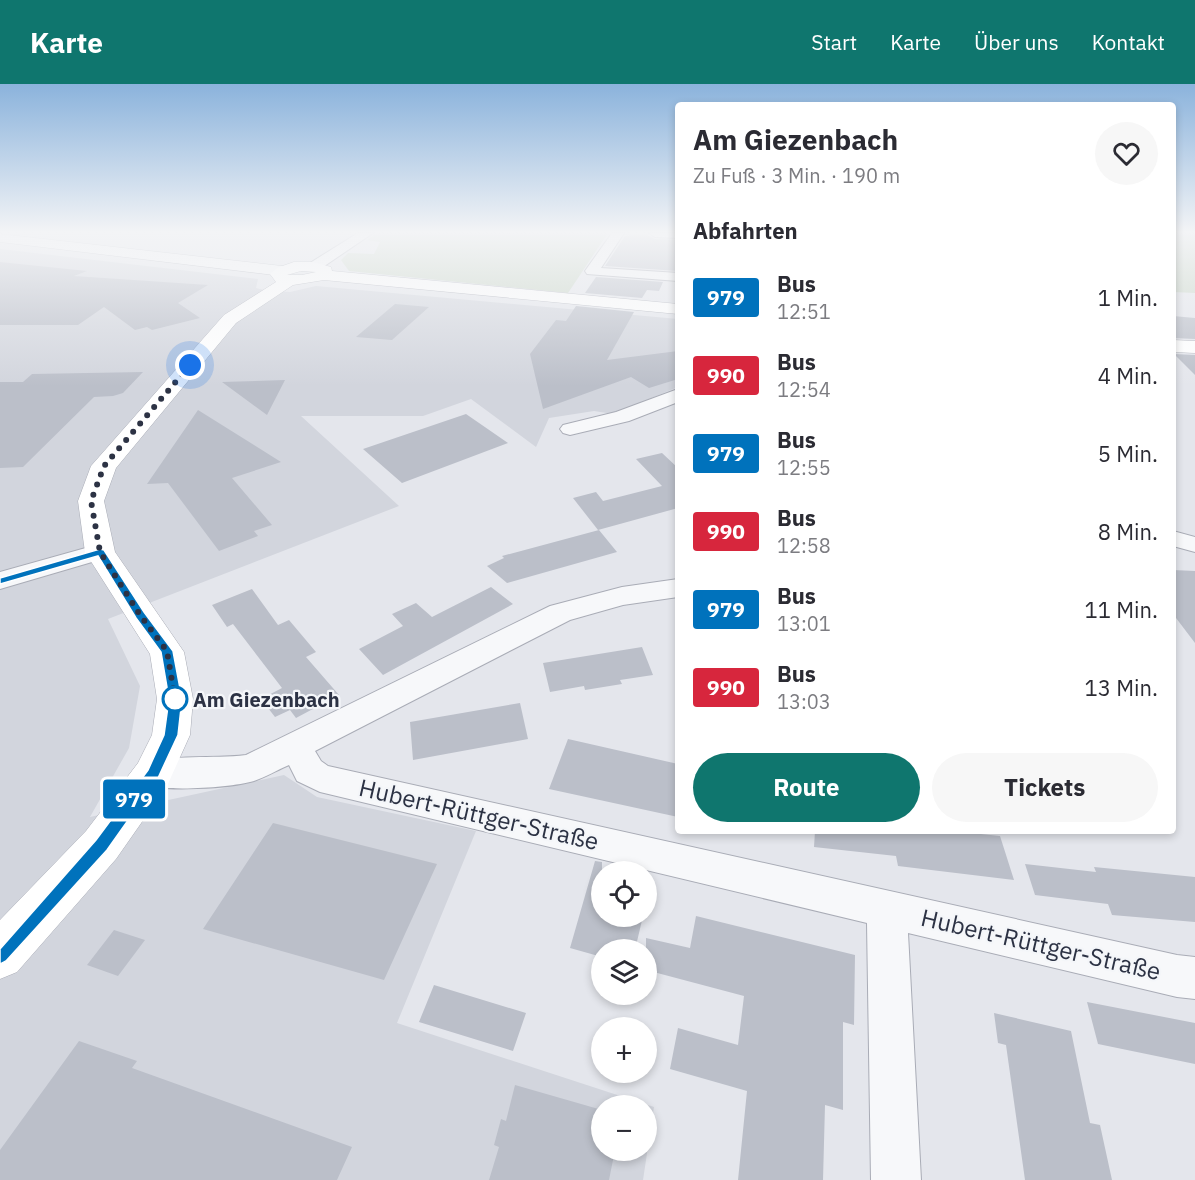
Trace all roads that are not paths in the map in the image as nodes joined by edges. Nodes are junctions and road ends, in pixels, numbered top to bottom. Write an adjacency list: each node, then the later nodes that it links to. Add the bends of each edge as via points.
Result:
1 (275, 284): 10 (main road, via 230,319 104,466 91,501)
2 (443, 284): 3 (main road)
3 (675, 309)
4 (1176, 346): 5 (main road)
5 (1195, 347)
6 (675, 396): 7 (street, via 622,417)
7 (570, 429)
8 (1176, 539): 9 (street)
9 (1195, 545)
10 (100, 552): 11 (street); 14 (main road, via 167,651 174,711 171,735)
11 (0, 580)
12 (675, 588): 13 (street, via 622,596 560,613)
13 (296, 747): 14 (street, via 252,768); 15 (street, Hubert-Rüttger-Straße, via 309,771 320,778)
14 (153, 774): 16 (main road, via 101,845)
15 (886, 909): 17 (street, Hubert-Rüttger-Straße); 18 (street)
16 (0, 955)
17 (1195, 978)
18 (896, 1180)

